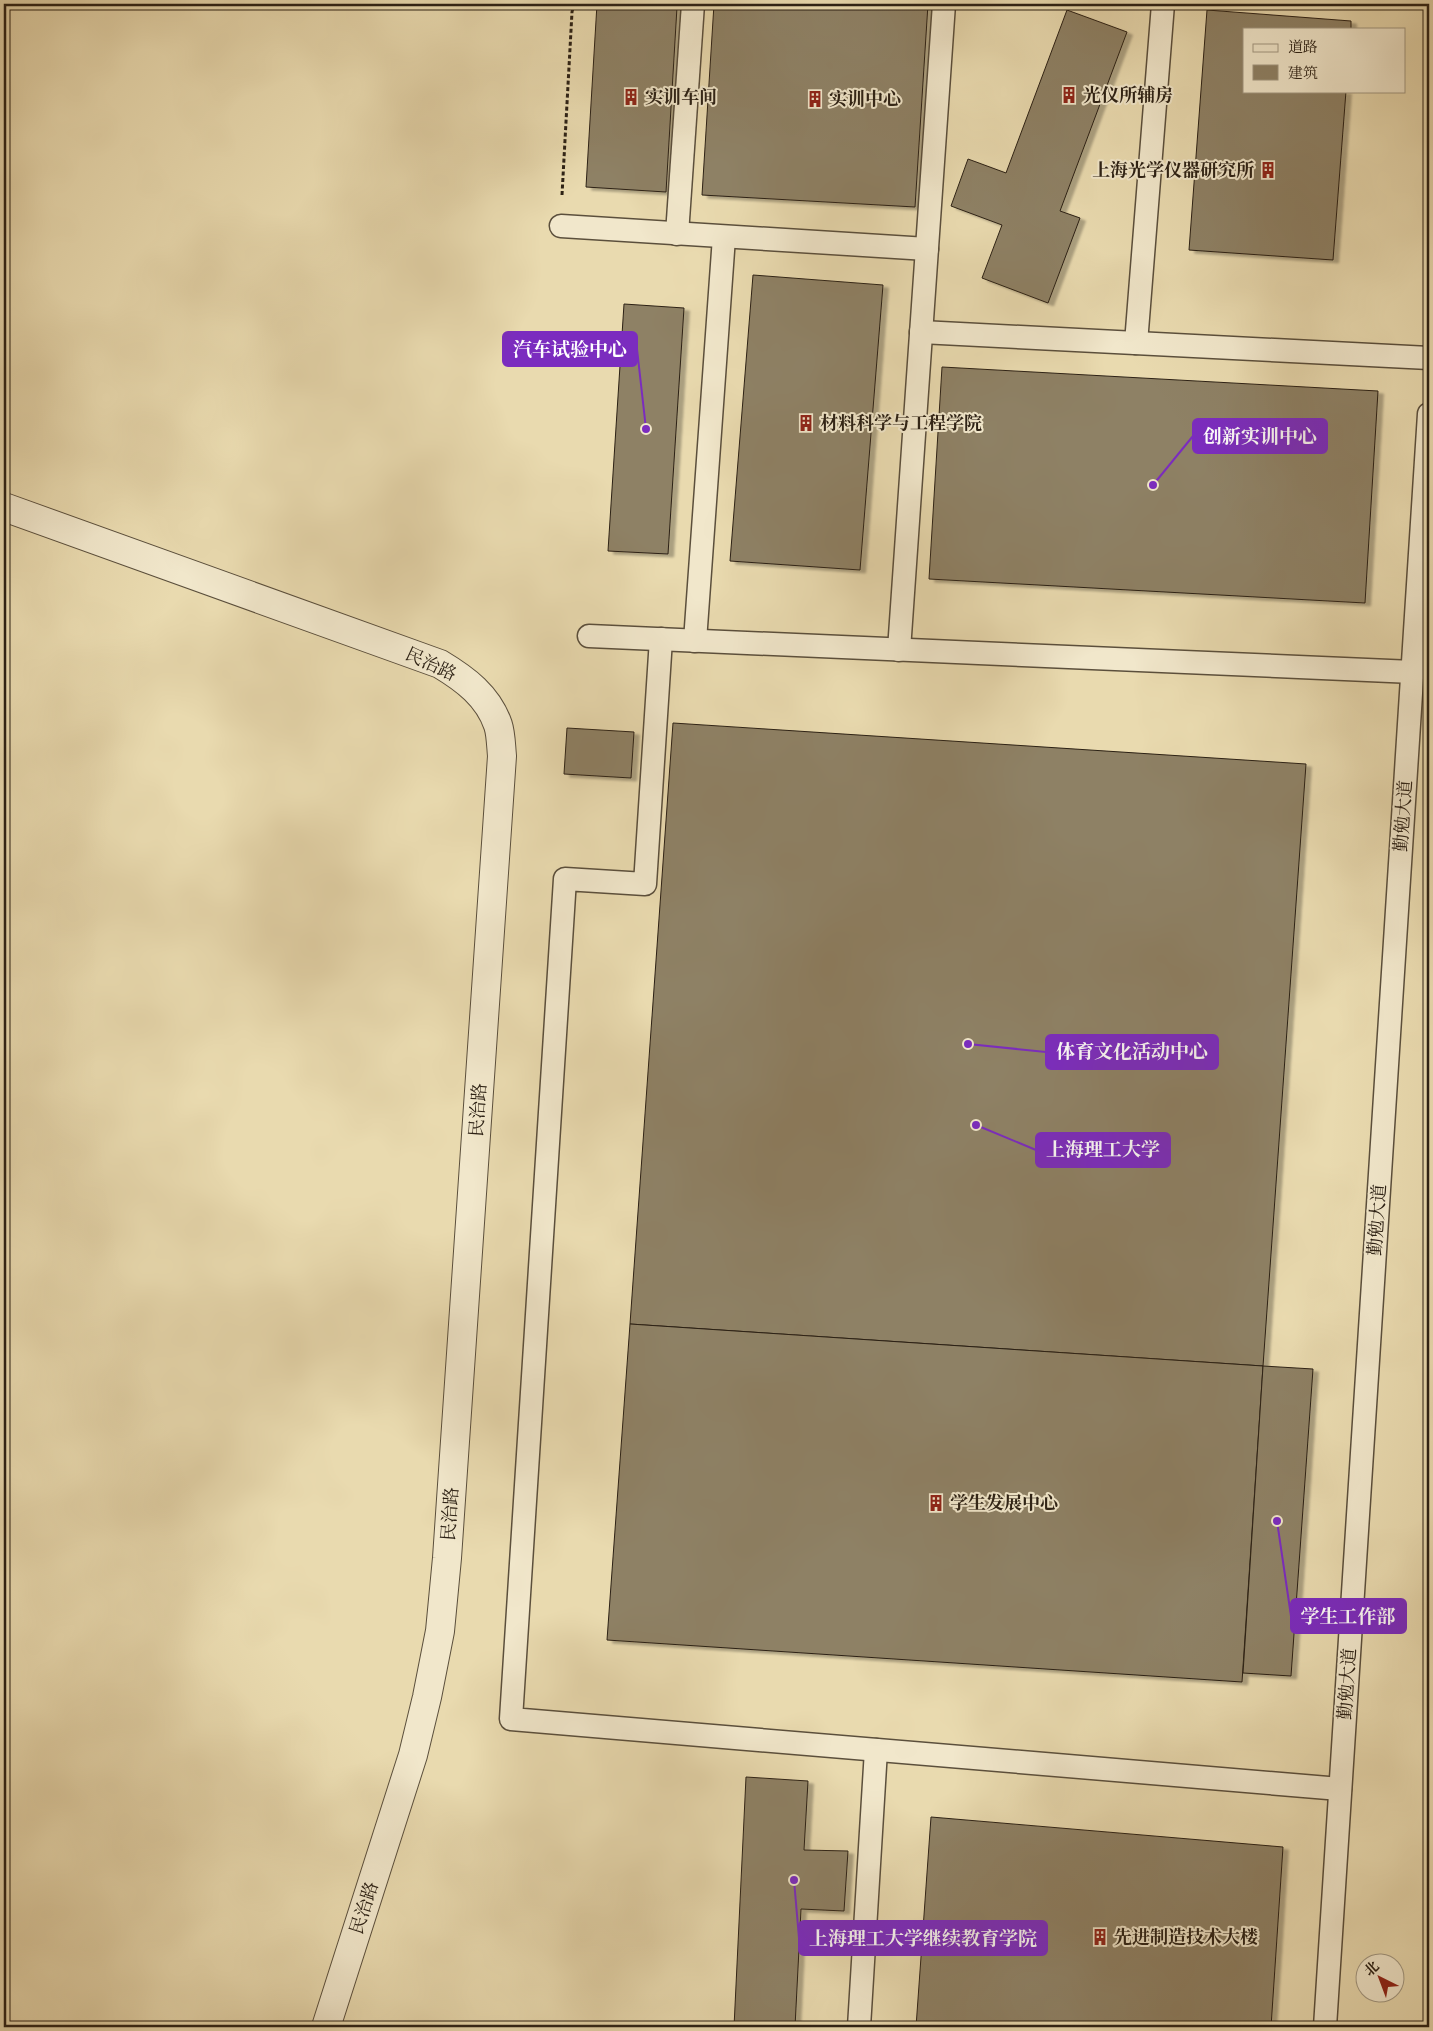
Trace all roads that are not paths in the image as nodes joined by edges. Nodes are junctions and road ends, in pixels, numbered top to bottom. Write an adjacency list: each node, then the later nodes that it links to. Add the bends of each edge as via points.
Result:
1 (693, 4): 5 (lane)
2 (944, 4): 7 (lane)
3 (1163, 4): 9 (lane)
4 (561, 226): 5 (lane)
5 (677, 234): 6 (lane)
6 (724, 237): 7 (lane); 15 (lane)
7 (927, 249): 8 (lane)
8 (921, 332): 9 (lane); 16 (lane)
9 (1136, 343): 10 (lane)
10 (1429, 358)
11 (1429, 414): 17 (lane, 勤勉大道)
12 (4, 507): 20 (street, 民治路, via 440,664 465,680 484,699 498,725 502,766 440,1631 413,1754)
13 (589, 636): 14 (lane)
14 (660, 639): 15 (lane); 18 (lane, via 645,884 565,879 511,1719)
15 (695, 641): 16 (lane)
16 (899, 650): 17 (lane)
17 (1413, 672): 19 (lane, 勤勉大道)
18 (876, 1750): 19 (lane); 21 (lane)
19 (1340, 1789): 22 (lane, 勤勉大道)
20 (326, 2027)
21 (860, 2027)
22 (1325, 2027)

